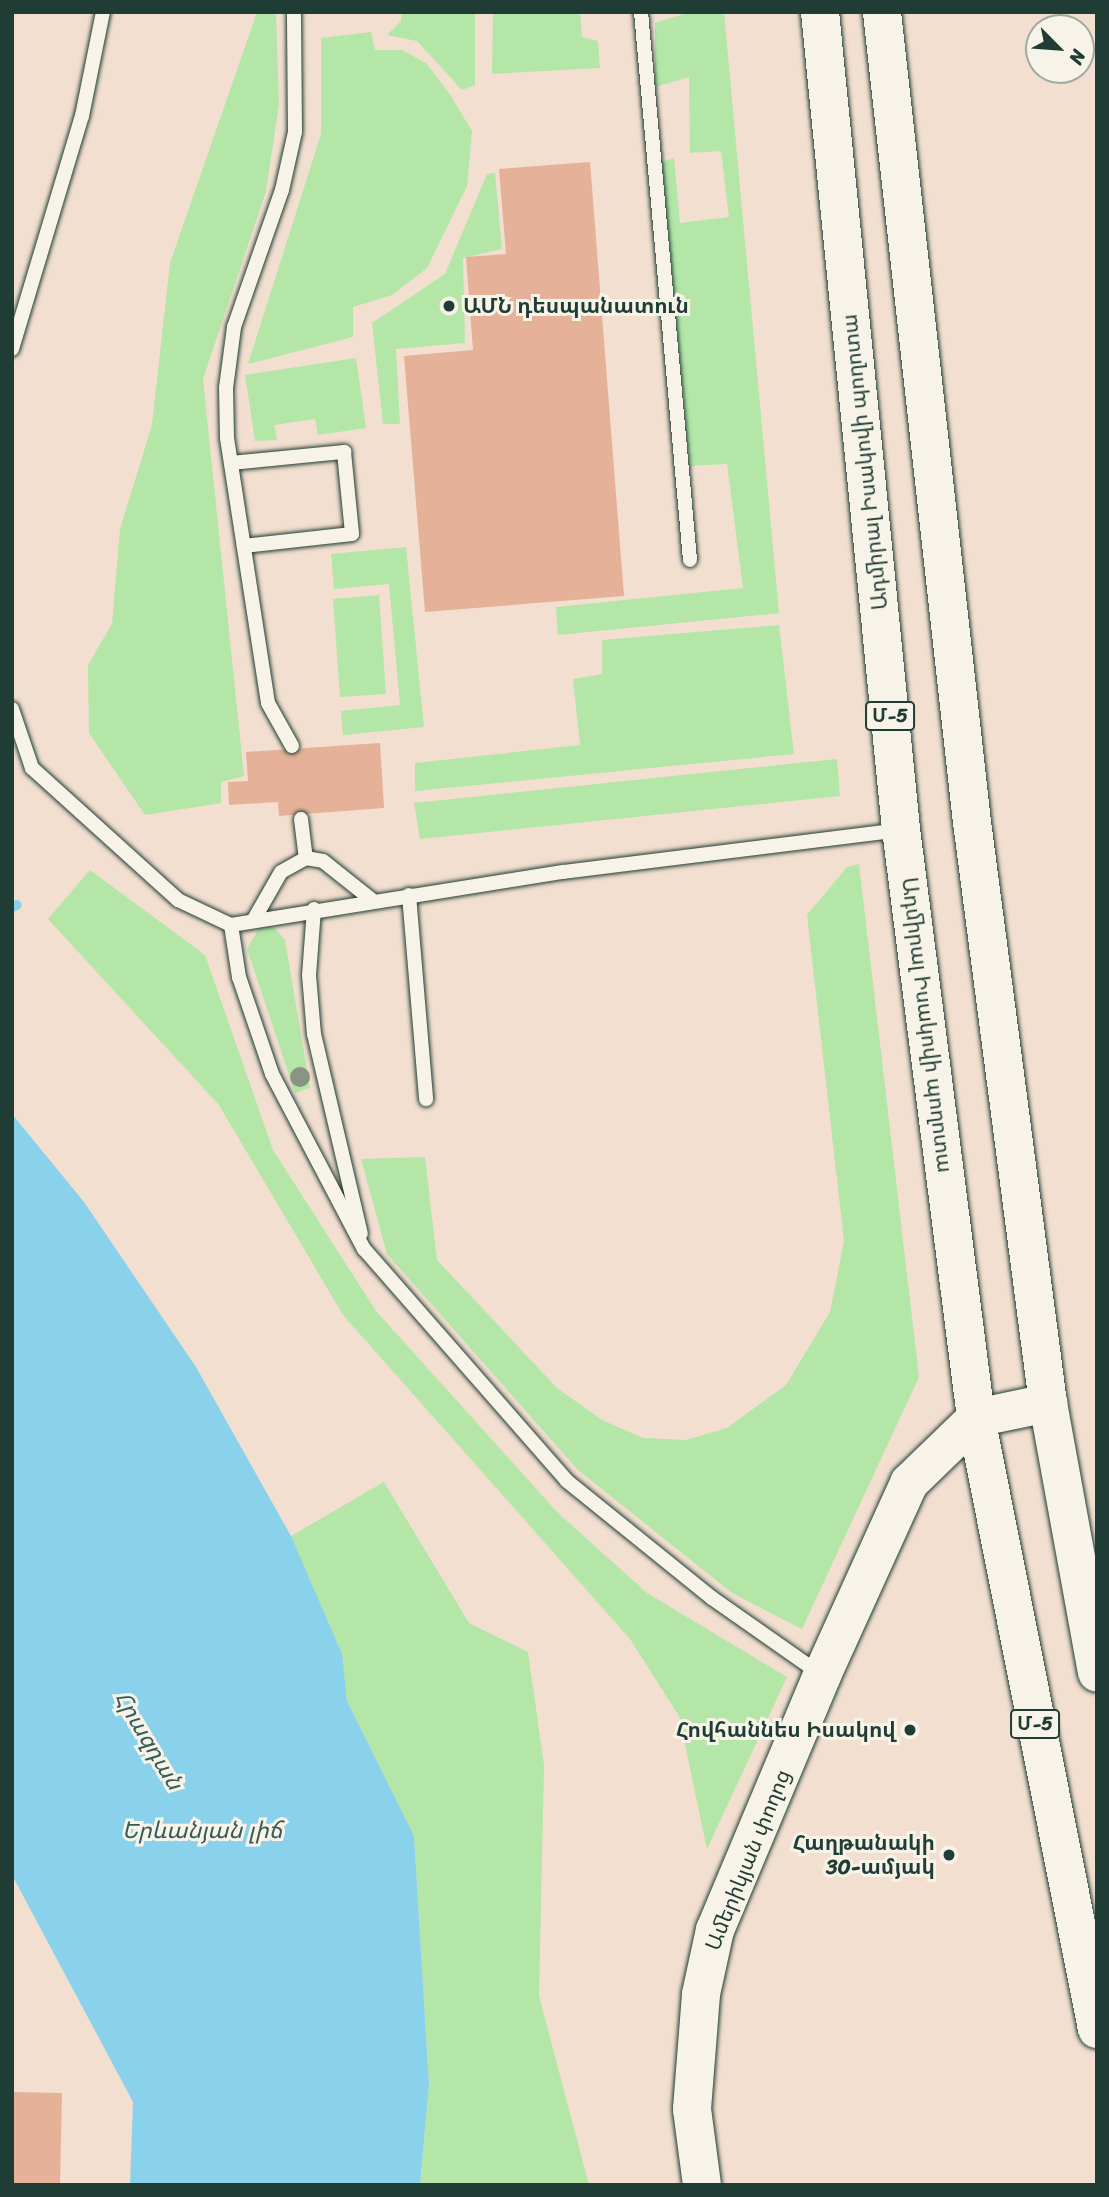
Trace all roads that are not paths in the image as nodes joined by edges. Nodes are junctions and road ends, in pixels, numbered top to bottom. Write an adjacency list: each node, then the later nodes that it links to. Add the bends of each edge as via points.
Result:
1 (103, 12): 6 (lane, via 82,116)
2 (294, 12): 7 (lane, via 295,132 230,350)
3 (641, 12): 9 (lane)
4 (820, 12): 13 (main road, Ադմիրալ Իսակովի պողոտա / Մ-5)
5 (881, 12): 22 (main road, via 972,822)
6 (12, 348)
7 (231, 463): 8 (lane); 8 (lane, via 344,452 352,534)
8 (244, 546): 11 (lane, via 268,703)
9 (690, 560)
10 (12, 709): 19 (lane, via 32,768 178,900)
11 (292, 746)
12 (302, 819): 14 (lane)
13 (901, 829): 15 (lane); 23 (main road, Ադմիրալ Իսակովի պողոտա / Մ-5)
14 (306, 858): 16 (lane, via 323,861); 18 (lane, via 281,872)
15 (409, 895): 16 (lane); 20 (lane)
16 (372, 900): 17 (lane)
17 (314, 909): 18 (lane); 21 (lane, via 309,975 314,1034)
18 (253, 921): 19 (lane)
19 (231, 925): 21 (lane, via 239,977 272,1074)
20 (426, 1099)
21 (364, 1249): 25 (lane, via 567,1481 712,1598)
22 (1048, 1403): 23 (main road); 24 (main road)
23 (976, 1418): 25 (main road, Ամերիկյան փողոց, via 909,1483); 26 (main road, Ադմիրալ Իսակովի պողոտա / Մ-5)
24 (1097, 1673)
25 (822, 1675): 27 (main road, Ամերիկյան փողոց, via 715,1930 701,1994 692,2109)
26 (1097, 2029)
27 (702, 2185)

